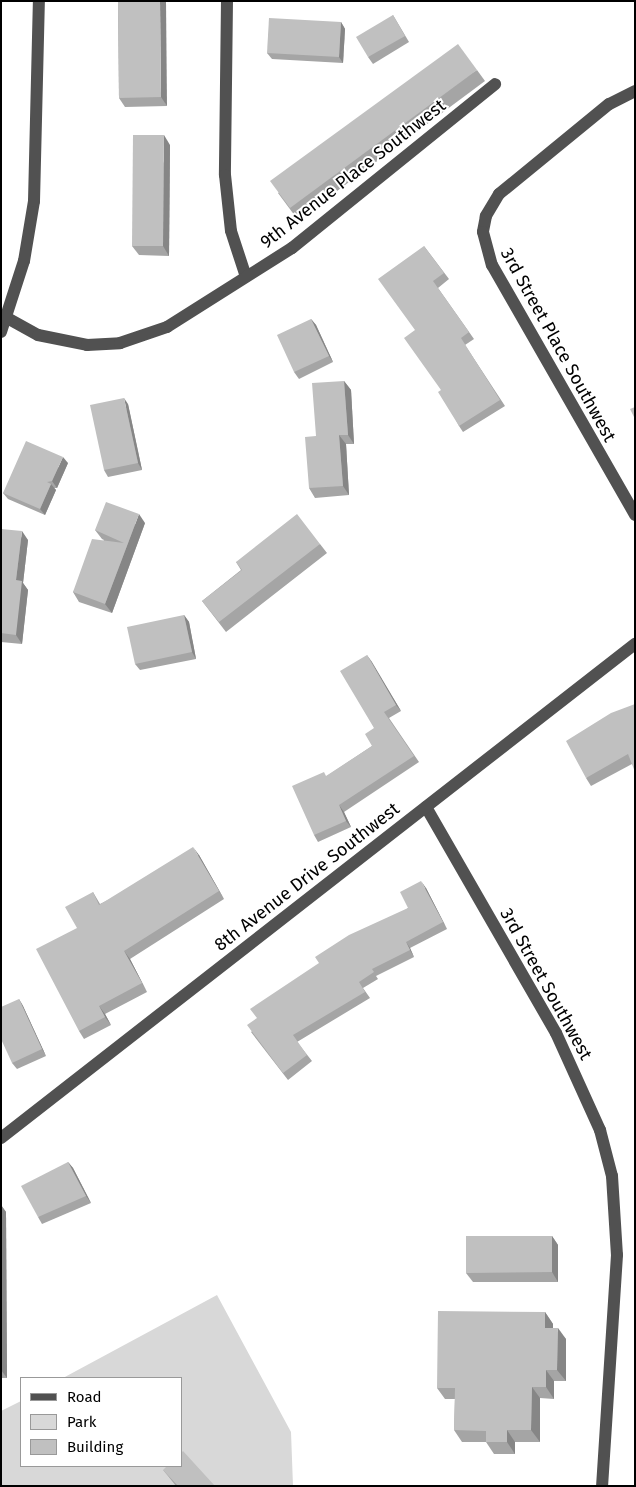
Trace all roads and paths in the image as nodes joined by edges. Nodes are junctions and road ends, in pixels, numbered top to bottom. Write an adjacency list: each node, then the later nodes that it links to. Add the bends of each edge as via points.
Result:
1 (38, 1): 6 (street, via 34,202)
2 (227, 1): 5 (street, via 225,175 232,231)
3 (495, 84): 5 (street, 9th Avenue Place Southwest, via 292,248)
4 (635, 91): 8 (street, 3rd Street Place Southwest, via 609,104 499,194 489,208 483,232 485,249)
5 (246, 277): 6 (street, 9th Avenue Place Southwest, via 167,326 120,343 70,343 38,335)
6 (9, 319): 7 (street)
7 (1, 332)
8 (635, 515)
9 (635, 644): 10 (street, 8th Avenue Drive Southwest)
10 (426, 807): 11 (street, 8th Avenue Drive Southwest); 12 (street, 3rd Street Southwest, via 556,1033 600,1130 612,1176 617,1255)
11 (1, 1138)
12 (602, 1486)

